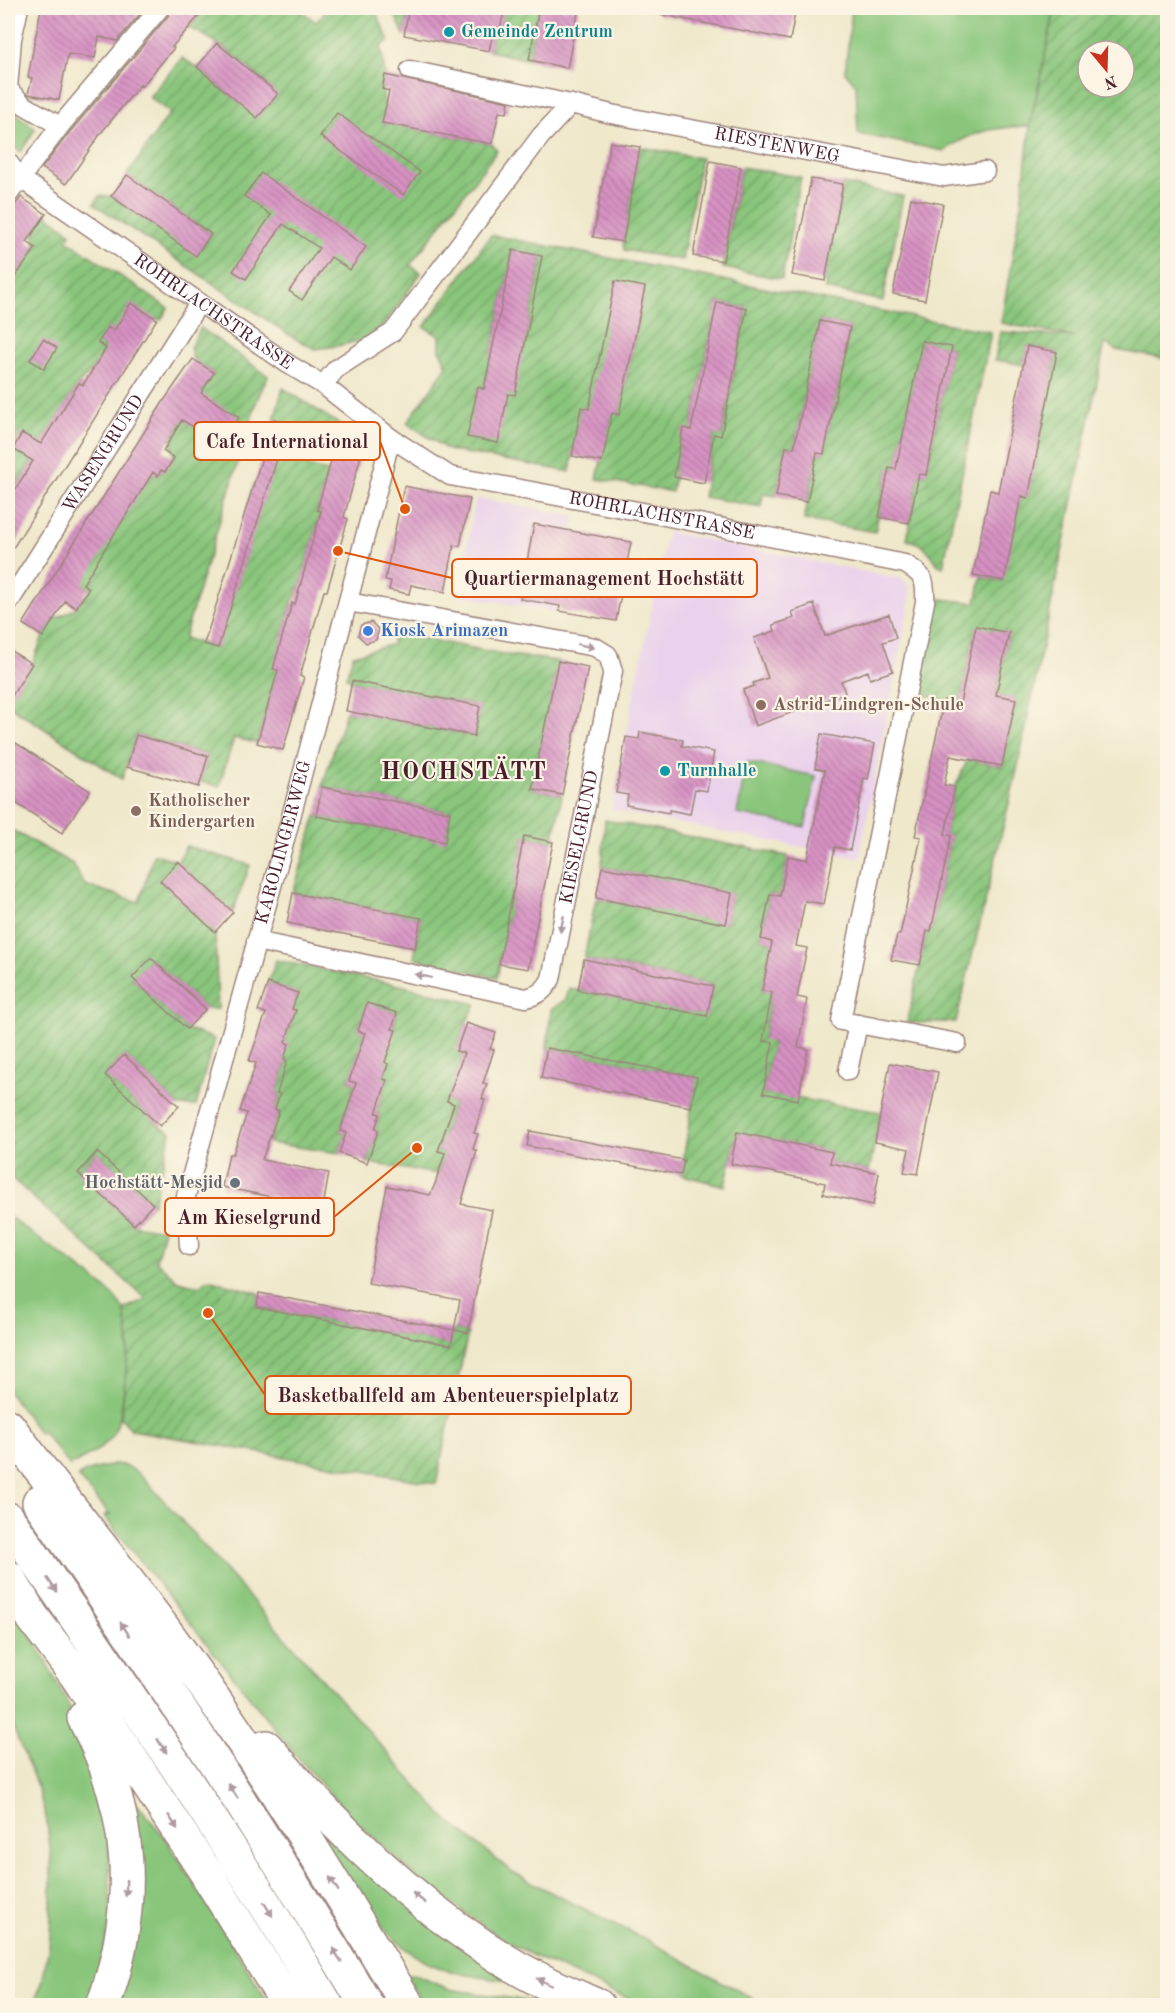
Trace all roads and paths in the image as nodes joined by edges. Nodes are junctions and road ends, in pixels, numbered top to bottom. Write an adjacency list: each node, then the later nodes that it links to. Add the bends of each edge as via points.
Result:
1 (19, 8): 4 (street)
2 (160, 8): 6 (street)
3 (410, 70): 5 (street, RIESTENWEG)
4 (8, 88): 6 (street, via 24,105)
5 (571, 104): 8 (street, RIESTENWEG, via 944,177); 12 (street, via 541,136 393,332 336,369)
6 (60, 126): 9 (street)
7 (8, 162): 9 (street, ROHRLACHSTRASSE)
8 (985, 171)
9 (14, 176): 10 (street); 11 (street, ROHRLACHSTRASSE)
10 (8, 195)
11 (199, 303): 12 (street, ROHRLACHSTRASSE); 15 (street, WASENGRUND)
12 (322, 385): 13 (street, ROHRLACHSTRASSE)
13 (391, 438): 14 (street, KAROLINGERWEG); 17 (street, ROHRLACHSTRASSE, via 450,476 894,561 920,573 926,602 841,1021)
14 (348, 602): 16 (street, KAROLINGERWEG); 16 (street, KIESELGRUND, one-way to 16, via 595,647 608,655 613,671 551,979 545,990 526,998)
15 (8, 604)
16 (256, 941): 20 (street, KAROLINGERWEG, via 186,1196)
17 (858, 1024): 18 (street); 19 (street)
18 (957, 1042)
19 (848, 1071)
20 (189, 1246)
21 (8, 1426): 22 (highway)
22 (24, 1470): 23 (highway)
23 (57, 1510): 27 (highway); 31 (highway, one-way to 23)
24 (14, 1527): 30 (highway, one-way to 30, via 201,1803)
25 (8, 1577): 26 (highway)
26 (33, 1618): 28 (highway, one-way to 28, via 99,1748 122,1820 125,1910); 29 (highway, one-way to 29, via 89,1695)
27 (163, 1628): 32 (highway, one-way to 27, via 308,1842); 33 (highway, one-way to 27, via 513,1965 465,1935 389,1874 315,1802)
28 (104, 2006)
29 (289, 2006)
30 (327, 2006)
31 (368, 2006)
32 (408, 2006)
33 (598, 2006)

